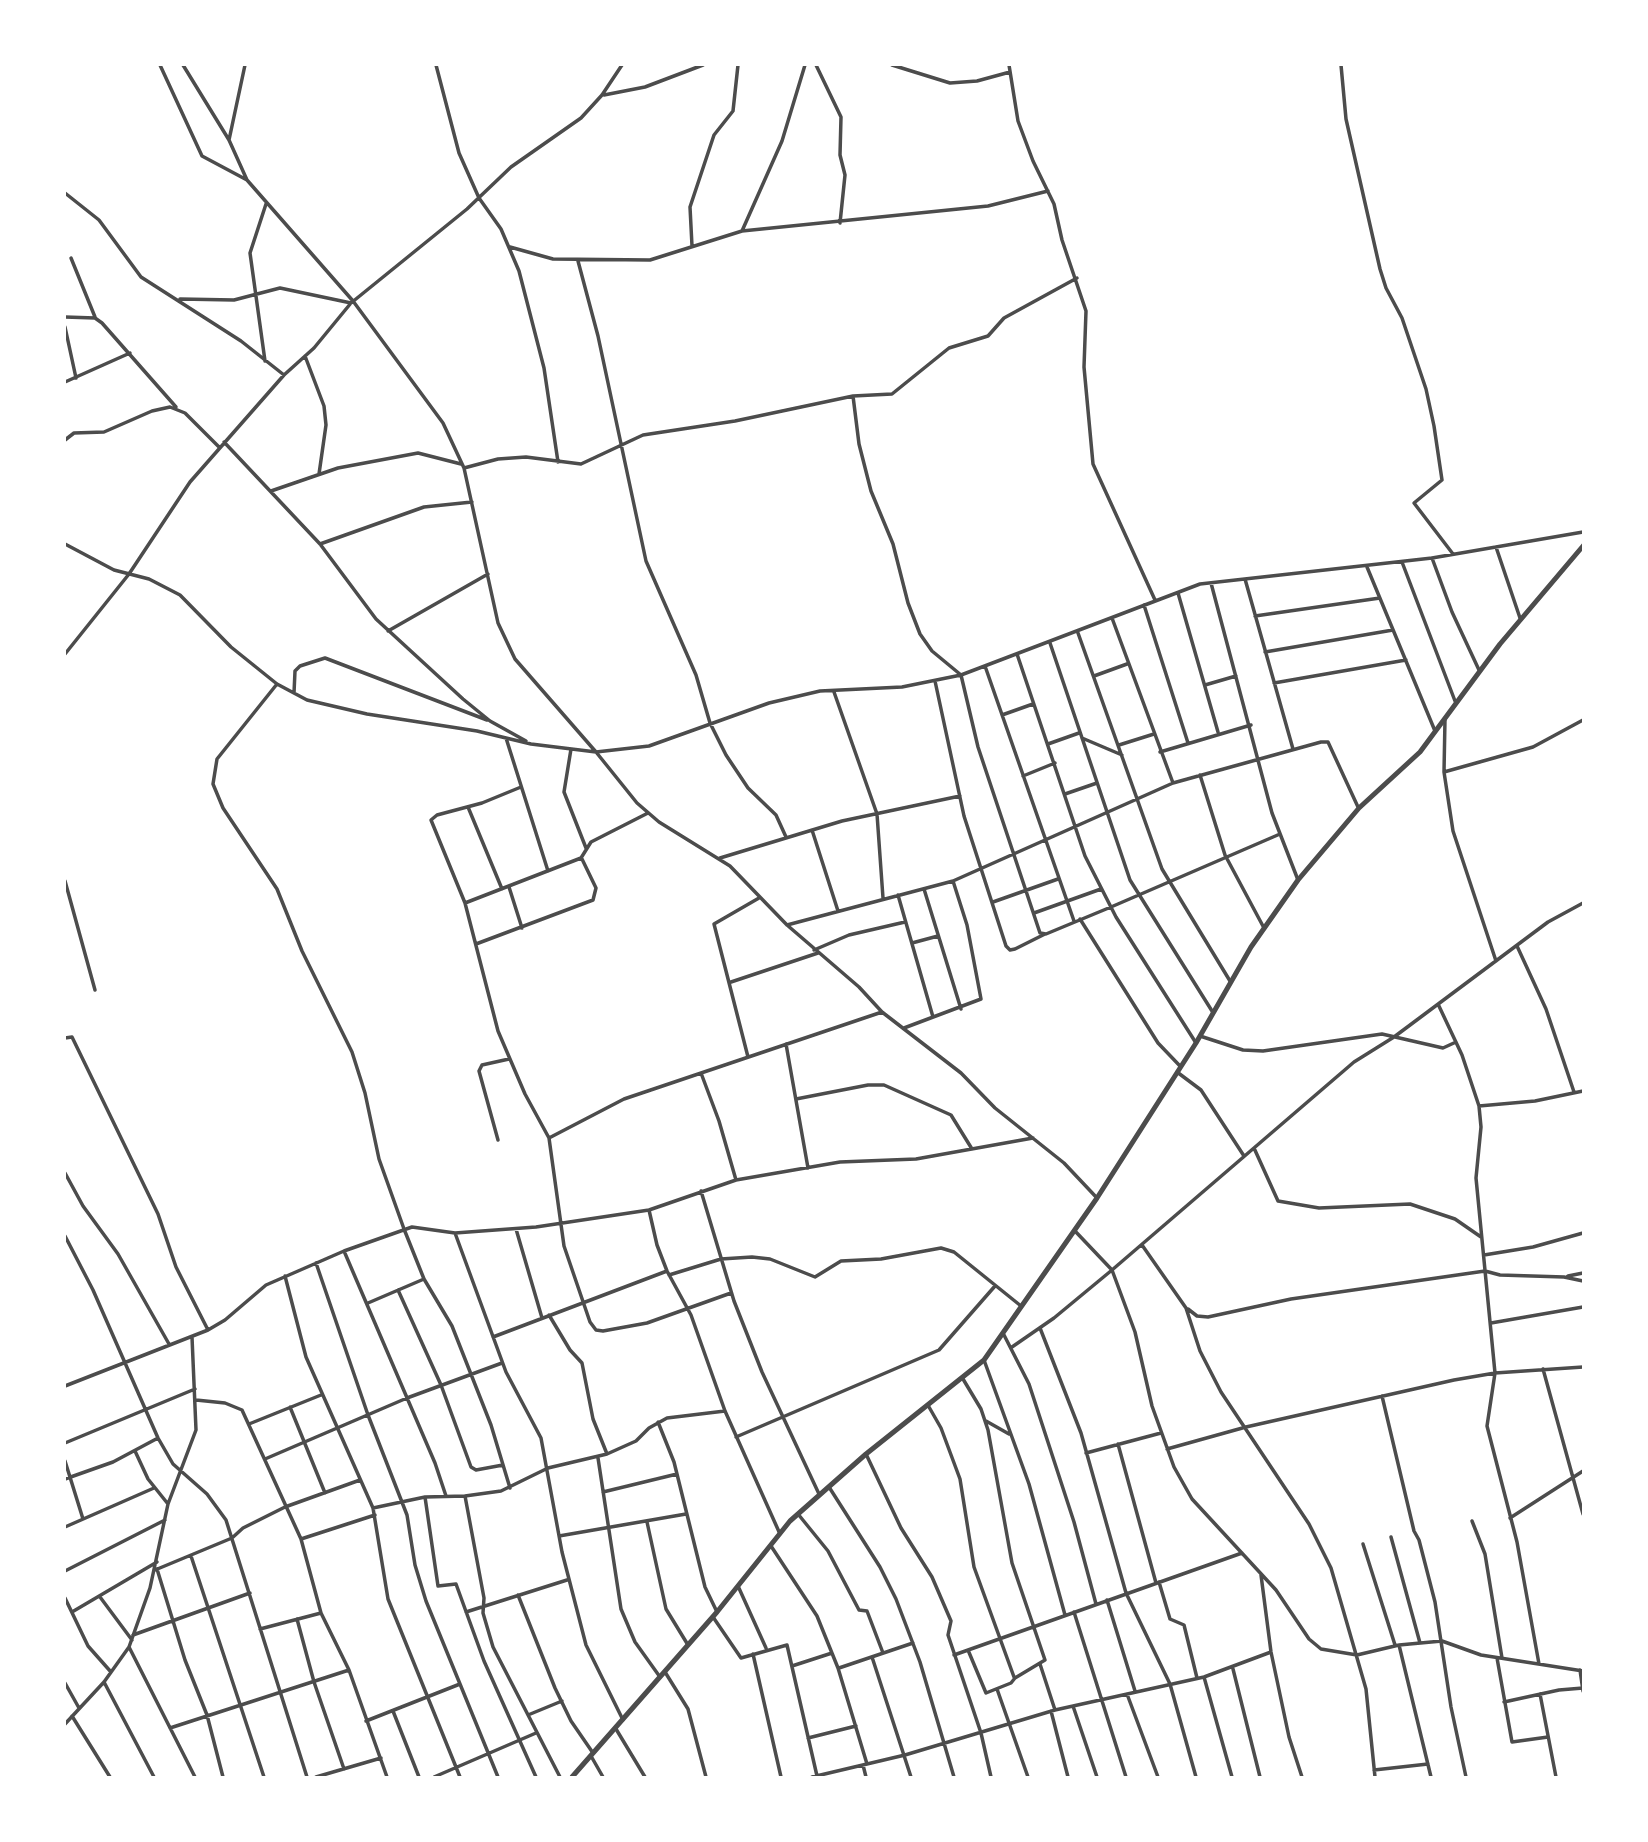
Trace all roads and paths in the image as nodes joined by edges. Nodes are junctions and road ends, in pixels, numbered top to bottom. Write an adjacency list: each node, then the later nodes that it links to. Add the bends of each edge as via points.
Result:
1 (160, 65): 16 (street, via 202,156)
2 (183, 65): 15 (street)
3 (245, 65): 15 (street)
4 (436, 65): 19 (street, via 459,153)
5 (622, 65): 14 (street)
6 (704, 65): 14 (street, via 645,87)
7 (738, 65): 23 (street, via 733,111 713,135 690,207)
8 (805, 65): 22 (street, via 782,141)
9 (816, 65): 21 (street, via 841,117 840,155 845,175)
10 (892, 65): 13 (street, via 950,83)
11 (1009, 65): 13 (street)
12 (1341, 65): 55 (street, via 1346,119 1380,269 1402,318 1434,426 1442,480 1414,503)
13 (1010, 72): 17 (street, via 1018,121)
14 (601, 96): 19 (street, via 581,118 512,167)
15 (229, 140): 16 (street)
16 (247, 180): 20 (street)
17 (1048, 191): 21 (street, via 988,206); 27 (street)
18 (65, 193): 29 (street, via 99,220 141,277)
19 (480, 198): 24 (street); 30 (street)
20 (266, 204): 28 (street, via 250,253); 30 (street)
21 (840, 223): 22 (street)
22 (742, 231): 23 (street)
23 (692, 246): 26 (street, via 650,260)
24 (510, 247): 26 (street); 45 (street, via 544,368)
25 (71, 258): 31 (street)
26 (578, 261): 43 (street)
27 (1077, 278): 39 (street, via 1004,318 988,336 949,348 892,394); 65 (street, via 1086,311 1084,367 1093,464)
28 (256, 293): 29 (street, via 234,300); 30 (street, via 280,288); 35 (street)
29 (178, 299): 35 (street, via 242,341)
30 (352, 302): 34 (street); 46 (street, via 443,423)
31 (95, 318): 32 (street); 33 (street)
32 (66, 321): 37 (street)
33 (130, 353): 37 (street); 40 (street)
34 (305, 356): 36 (street); 47 (street, via 324,406)
35 (265, 363): 36 (street)
36 (284, 375): 42 (street)
37 (76, 378): 38 (street)
38 (65, 382)
39 (853, 396): 43 (street, via 643,435); 81 (street, via 871,491 913,616 932,651)
40 (177, 408): 41 (street, via 152,411 104,432 74,433); 44 (street)
41 (65, 440)
42 (224, 442): 44 (street); 48 (street)
43 (622, 445): 45 (street, via 589,462); 96 (street, via 646,561 696,675)
44 (219, 447): 59 (street)
45 (558, 462): 46 (street, via 527,457)
46 (463, 466): 47 (street, via 418,453); 49 (street)
47 (319, 474): 48 (street)
48 (271, 491): 52 (street)
49 (473, 502): 52 (street, via 424,508); 60 (street)
50 (1583, 532): 54 (street)
51 (65, 544): 59 (street, via 114,570)
52 (320, 544): 71 (street)
53 (1583, 546): 69 (street)
54 (1496, 547): 55 (street); 69 (street)
55 (1453, 554): 56 (street)
56 (1432, 558): 57 (street); 80 (street)
57 (1402, 562): 58 (street); 90 (street)
58 (1367, 566): 61 (street); 64 (street)
59 (130, 573): 75 (street); 86 (street, via 180,595 231,647)
60 (488, 575): 71 (street); 109 (street, via 498,623 515,659)
61 (1245, 579): 62 (street); 67 (street)
62 (1211, 582): 63 (street); 83 (street)
63 (1178, 592): 65 (street); 87 (street)
64 (1380, 598): 67 (street); 70 (street)
65 (1154, 600): 66 (street)
66 (1144, 605): 68 (street); 103 (street)
67 (1255, 616): 74 (street)
68 (1112, 618): 72 (street); 78 (street)
69 (1520, 618): 80 (street)
70 (1393, 629): 74 (street); 77 (street)
71 (388, 631): 95 (street)
72 (1078, 633): 73 (street); 82 (street)
73 (1050, 643): 76 (street); 101 (street)
74 (1265, 652): 85 (street)
75 (65, 654)
76 (1017, 654): 79 (street); 91 (street)
77 (1407, 659): 85 (street); 99 (street)
78 (1127, 664): 82 (street); 100 (street)
79 (985, 666): 81 (street); 92 (street)
80 (1479, 670): 90 (street)
81 (961, 675): 84 (street); 134 (street)
82 (1094, 676): 106 (street)
83 (1237, 676): 87 (street); 97 (street)
84 (935, 681): 88 (street); 121 (street)
85 (1274, 683): 108 (street)
86 (277, 684): 89 (street); 210 (street, via 217,759 213,784 223,808 277,889 352,1052 379,1158)
87 (1205, 685): 98 (street)
88 (834, 692): 96 (street, via 769,703); 126 (street)
89 (293, 693): 95 (street, via 295,671 300,666 335,659); 102 (street, via 367,714)
90 (1455, 701): 93 (street)
91 (1034, 704): 92 (street); 105 (street)
92 (1002, 715): 116 (street)
93 (1445, 718): 99 (street); 114 (street)
94 (1583, 720): 114 (street, via 1533,747)
95 (491, 721): 104 (street)
96 (710, 723): 109 (street, via 649,746); 131 (street, via 726,755 748,788 776,815)
97 (1251, 724): 98 (street); 112 (street)
98 (1218, 733): 103 (street)
99 (1436, 733): 124 (street, via 1395,778)
100 (1154, 734): 106 (street); 110 (street)
101 (1081, 736): 105 (street); 111 (street); 117 (street)
102 (506, 738): 104 (street); 119 (street)
103 (1188, 743): 110 (street)
104 (531, 744): 107 (street)
105 (1048, 744): 113 (street)
106 (1119, 745): 111 (street)
107 (571, 749): 109 (street); 133 (street, via 564,792)
108 (1293, 749): 112 (street); 124 (street, via 1328,742)
109 (596, 752): 125 (street)
110 (1160, 752): 118 (street)
111 (1122, 755): 122 (street)
112 (1259, 758): 115 (street); 130 (street)
113 (1055, 763): 116 (street); 120 (street)
114 (1444, 772): 173 (street, via 1453,831)
115 (1200, 775): 118 (street); 135 (street)
116 (1023, 776): 132 (street)
117 (1097, 783): 120 (street); 127 (street)
118 (1173, 783): 122 (street)
119 (521, 787): 123 (street); 139 (street)
120 (1065, 794): 128 (street)
121 (960, 796): 126 (street); 138 (street)
122 (1138, 800): 127 (street); 141 (street)
123 (468, 807): 147 (street); 155 (street, via 431,820)
124 (1359, 808): 142 (street)
125 (649, 813): 133 (street, via 591,842); 137 (street)
126 (877, 814): 129 (street); 153 (street)
127 (1107, 814): 128 (street); 150 (street)
128 (1076, 828): 132 (street); 148 (street)
129 (812, 830): 131 (street); 159 (street)
130 (1280, 834): 135 (street); 142 (street)
131 (786, 837): 137 (street)
132 (1044, 841): 134 (street); 140 (street)
133 (587, 850): 136 (street)
134 (1012, 855): 138 (street); 149 (street)
135 (1226, 855): 141 (street); 166 (street)
136 (582, 858): 139 (street); 165 (street, via 596,888 593,900)
137 (720, 858): 152 (street)
138 (982, 870): 144 (street); 154 (street)
139 (548, 871): 145 (street)
140 (1058, 879): 149 (street); 156 (street)
141 (1167, 880): 150 (street); 174 (street)
142 (1298, 880): 166 (street)
143 (65, 881): 176 (street)
144 (953, 881): 146 (street); 178 (street, via 981,995 978,1003)
145 (509, 887): 147 (street); 165 (street)
146 (924, 888): 151 (street); 168 (street)
147 (502, 889): 155 (street)
148 (1101, 889): 156 (street); 158 (street)
149 (1026, 892): 154 (street); 160 (street)
150 (1138, 894): 158 (street); 180 (street)
151 (898, 895): 153 (street); 163 (street)
152 (759, 898): 164 (street); 175 (street, via 714,924)
153 (883, 898): 159 (street)
154 (993, 902): 167 (street, via 1007,949)
155 (465, 903): 170 (street)
156 (1067, 903): 160 (street); 162 (street)
157 (1583, 903): 171 (street)
158 (1111, 907): 161 (street); 187 (street)
159 (838, 911): 164 (street)
160 (1033, 913): 167 (street, via 1040,933)
161 (1080, 919): 162 (street); 191 (street, via 1158,1044)
162 (1074, 921): 167 (street)
163 (906, 922): 169 (street); 172 (street, via 849,935)
164 (787, 925): 172 (street)
165 (522, 928): 170 (street)
166 (1264, 928): 174 (street)
167 (1046, 933)
168 (938, 936): 169 (street); 178 (street)
169 (912, 943): 181 (street)
170 (477, 944): 190 (street)
171 (1517, 946): 173 (street); 194 (street, via 1546,1009)
172 (816, 952): 175 (street); 179 (street)
173 (1496, 961): 177 (street)
174 (1230, 981): 180 (street)
175 (730, 982): 189 (street)
176 (95, 990)
177 (1438, 1004): 184 (street); 186 (street)
178 (961, 1009): 181 (street)
179 (882, 1012): 182 (street); 188 (street)
180 (1212, 1012): 183 (street)
181 (933, 1018): 182 (street)
182 (904, 1028): 198 (street)
183 (1198, 1035): 184 (street, via 1243,1050 1263,1051 1382,1034); 187 (street)
184 (1394, 1037): 186 (street, via 1443,1048); 200 (street, via 1354,1062)
185 (65, 1038): 243 (street, via 72,1037)
186 (1456, 1042): 196 (street)
187 (1196, 1043): 191 (street)
188 (786, 1044): 189 (street); 195 (street)
189 (748, 1057): 192 (street)
190 (509, 1059): 197 (street); 199 (street, via 482,1065 479,1071)
191 (1179, 1069): 202 (street, via 1200,1090); 207 (street)
192 (701, 1073): 197 (street, via 624,1098); 205 (street)
193 (1583, 1091): 194 (street)
194 (1574, 1092): 196 (street)
195 (796, 1099): 201 (street, via 884,1085 951,1115); 203 (street)
196 (1479, 1107): 216 (street, via 1476,1178)
197 (549, 1138): 209 (street)
198 (1033, 1138): 201 (street); 207 (street)
199 (498, 1140)
200 (1254, 1148): 202 (street); 216 (street, via 1278,1200 1312,1208 1381,1203 1417,1206 1455,1219)
201 (972, 1149): 203 (street)
202 (1244, 1156): 217 (street)
203 (808, 1168): 205 (street)
204 (65, 1172): 247 (street)
205 (736, 1180): 206 (street)
206 (701, 1191): 208 (street); 220 (street)
207 (1097, 1198): 212 (street)
208 (649, 1210): 209 (street); 224 (street)
209 (560, 1224): 211 (street); 233 (street)
210 (404, 1229): 213 (street, via 421,1226); 218 (street); 228 (street)
211 (516, 1229): 213 (street); 240 (street)
212 (1075, 1231): 222 (street); 235 (street)
213 (455, 1233): 246 (street)
214 (1583, 1233): 219 (street)
215 (65, 1236): 250 (street)
216 (1482, 1238): 219 (street)
217 (1142, 1245): 222 (street); 237 (street)
218 (344, 1251): 221 (street); 234 (street)
219 (1484, 1255): 223 (street)
220 (720, 1259): 224 (street); 230 (street, via 770,1259 815,1277 841,1261 941,1248 954,1252); 232 (street)
221 (316, 1262): 226 (street); 268 (street)
222 (1112, 1270): 242 (street); 275 (street, via 1135,1332)
223 (1485, 1271): 227 (street); 237 (street, via 1291,1299 1208,1317); 241 (street)
224 (668, 1273): 233 (street); 238 (street)
225 (1583, 1273): 227 (street)
226 (285, 1276): 243 (street, via 266,1285); 260 (street)
227 (1564, 1277): 229 (street)
228 (424, 1279): 231 (street); 255 (street, via 452,1326)
229 (1583, 1281)
230 (995, 1286): 235 (street); 269 (street, via 939,1350)
231 (398, 1290): 234 (street); 257 (street)
232 (731, 1293): 238 (street); 269 (street)
233 (583, 1302): 238 (street, via 593,1327 603,1331); 239 (street)
234 (368, 1303): 262 (street)
235 (1021, 1306): 244 (street)
236 (1583, 1307): 241 (street)
237 (1186, 1308): 273 (street, via 1200,1351)
238 (688, 1310): 267 (street)
239 (549, 1315): 240 (street); 285 (street, via 582,1363 593,1419)
240 (542, 1318): 246 (street)
241 (1491, 1323): 254 (street)
242 (1040, 1328): 248 (street); 284 (street, via 1064,1382)
243 (208, 1330): 245 (street)
244 (1004, 1335): 248 (street); 249 (street)
245 (192, 1337): 247 (street); 259 (street)
246 (493, 1337): 251 (street)
247 (169, 1344): 250 (street)
248 (1012, 1347): 344 (street, via 1029,1384)
249 (984, 1360): 256 (street); 352 (street, via 1029,1484)
250 (124, 1361): 258 (street); 266 (street)
251 (502, 1363): 255 (street); 291 (street, via 518,1399 536,1423)
252 (1583, 1367): 253 (street)
253 (1543, 1369): 254 (street); 295 (street)
254 (1495, 1373): 261 (street); 315 (street, via 1487,1426)
255 (470, 1375): 257 (street); 290 (street)
256 (963, 1379): 265 (street); 270 (street)
257 (441, 1385): 262 (street); 290 (street, via 472,1469)
258 (65, 1386)
259 (195, 1389): 263 (street); 266 (street)
260 (321, 1395): 264 (street); 274 (street)
261 (1382, 1396): 273 (street); 359 (street)
262 (407, 1398): 268 (street); 304 (street)
263 (196, 1400): 272 (street, via 236,1406); 292 (street, via 196,1430)
264 (290, 1407): 272 (street); 279 (street)
265 (929, 1407): 286 (street); 358 (street, via 960,1479 974,1567)
266 (144, 1410): 278 (street); 280 (street)
267 (725, 1410): 271 (street); 277 (street)
268 (368, 1415): 274 (street); 307 (street)
269 (784, 1417): 277 (street); 303 (street)
270 (984, 1420): 276 (street); 355 (street, via 1006,1541)
271 (658, 1422): 285 (street, via 636,1441); 294 (street)
272 (248, 1423): 287 (street)
273 (1246, 1427): 282 (street); 372 (street, via 1310,1524 1331,1569)
274 (337, 1428): 279 (street); 297 (street)
275 (1161, 1433): 281 (street); 282 (street)
276 (1009, 1434)
277 (736, 1437): 322 (street)
278 (158, 1438): 283 (street); 292 (street)
279 (304, 1441): 287 (street); 302 (street)
280 (65, 1443)
281 (1118, 1444): 284 (street); 336 (street)
282 (1167, 1449): 329 (street, via 1192,1499)
283 (135, 1451): 296 (street); 299 (street)
284 (1086, 1453): 339 (street)
285 (607, 1454): 288 (street)
286 (866, 1454): 298 (street); 371 (street, via 901,1528 942,1598 951,1621 947,1632)
287 (265, 1458): 309 (street)
288 (598, 1458): 291 (street); 301 (street)
289 (65, 1461): 296 (street)
290 (503, 1465): 300 (street)
291 (548, 1468): 300 (street); 323 (street)
292 (182, 1471): 308 (street); 325 (street, via 207,1494 226,1520)
293 (1583, 1471): 295 (street)
294 (677, 1474): 301 (street); 311 (street)
295 (1572, 1477): 313 (street); 315 (street)
296 (67, 1478): 316 (street)
297 (360, 1480): 302 (street); 310 (street)
298 (828, 1485): 303 (street); 360 (street, via 880,1567)
299 (154, 1488): 308 (street); 316 (street)
300 (510, 1488): 305 (street)
301 (603, 1492): 321 (street)
302 (325, 1493): 309 (street)
303 (819, 1494): 312 (street)
304 (446, 1496): 305 (street); 306 (street)
305 (465, 1496): 345 (street, via 485,1601)
306 (425, 1497): 307 (street); 348 (street, via 438,1586 456,1584)
307 (401, 1501): 310 (street); 391 (street, via 426,1601)
308 (168, 1504): 317 (street)
309 (285, 1507): 325 (street); 326 (street)
310 (373, 1508): 314 (street)
311 (686, 1514): 319 (street); 351 (street)
312 (798, 1514): 322 (street); 369 (street, via 828,1551 859,1610 867,1611)
313 (1583, 1514)
314 (375, 1515): 326 (street); 399 (street, via 388,1599)
315 (1510, 1518): 377 (street)
316 (83, 1519): 320 (street)
317 (165, 1520): 331 (street); 332 (street)
318 (1472, 1521): 375 (street, via 1485,1554)
319 (647, 1522): 321 (street); 362 (street, via 666,1609)
320 (65, 1527)
321 (608, 1530): 323 (street); 384 (street, via 624,1618 635,1642)
322 (780, 1534): 328 (street)
323 (559, 1536): 335 (street)
324 (1391, 1537): 361 (street)
325 (232, 1538): 330 (street); 338 (street)
326 (302, 1539): 350 (street)
327 (1363, 1544): 363 (street)
328 (771, 1546): 337 (street); 368 (street, via 817,1616)
329 (1242, 1553): 334 (street); 336 (street)
330 (191, 1556): 333 (street); 346 (street)
331 (157, 1562): 333 (street); 341 (street)
332 (65, 1570)
333 (156, 1570): 353 (street); 357 (street)
334 (1261, 1573): 367 (street); 372 (street, via 1309,1639 1321,1649)
335 (568, 1580): 340 (street); 412 (street, via 586,1645)
336 (1157, 1582): 339 (street); 387 (street, via 1170,1619 1184,1625)
337 (738, 1586): 351 (street); 365 (street)
338 (250, 1593): 346 (street); 356 (street)
339 (1126, 1593): 343 (street); 392 (street)
340 (518, 1595): 345 (street); 401 (street)
341 (100, 1597): 347 (street); 357 (street)
342 (65, 1598): 347 (street)
343 (1107, 1600): 344 (street); 396 (street)
344 (1096, 1604): 349 (street)
345 (482, 1606): 348 (street); 409 (street, via 493,1647)
346 (206, 1607): 353 (street); 403 (street)
347 (72, 1612): 383 (street, via 88,1646)
348 (466, 1612): 422 (street)
349 (1074, 1612): 352 (street); 400 (street)
350 (321, 1613): 354 (street); 381 (street)
351 (715, 1615): 362 (street); 370 (street, via 739,1657)
352 (1065, 1615): 355 (street)
353 (172, 1619): 357 (street); 408 (street)
354 (298, 1619): 356 (street); 389 (street)
355 (1032, 1626): 358 (street); 376 (street, via 1045,1658)
356 (260, 1629): 395 (street)
357 (132, 1638): 364 (street)
358 (1000, 1640): 366 (street); 386 (street)
359 (1442, 1641): 361 (street); 374 (street); 472 (street)
360 (913, 1643): 369 (street); 423 (street)
361 (1420, 1643): 363 (street)
362 (688, 1645): 384 (street)
363 (1397, 1645): 372 (street); 428 (street)
364 (129, 1647): 383 (street); 416 (street)
365 (766, 1648): 370 (street); 378 (street, via 786,1645)
366 (968, 1650): 371 (street); 393 (street, via 983,1691)
367 (1271, 1652): 380 (street); 469 (street)
368 (832, 1653): 378 (street); 379 (street)
369 (883, 1653): 373 (street)
370 (753, 1654): 454 (street)
371 (954, 1655): 419 (street)
372 (1357, 1655): 432 (street, via 1369,1705)
373 (872, 1657): 379 (street); 425 (street)
374 (1497, 1658): 375 (street); 402 (street)
375 (1502, 1659): 377 (street)
376 (1040, 1664): 386 (street); 406 (street)
377 (1539, 1664): 382 (street)
378 (792, 1666): 421 (street)
379 (838, 1668): 415 (street)
380 (1233, 1669): 385 (street); 468 (street)
381 (349, 1670): 389 (street); 411 (street)
382 (1581, 1670): 394 (street)
383 (111, 1672): 388 (street)
384 (663, 1675): 412 (street); 453 (street, via 688,1709)
385 (1204, 1677): 387 (street); 467 (street)
386 (1015, 1678): 393 (street)
387 (1198, 1679): 392 (street)
388 (104, 1682): 405 (street); 436 (street)
389 (314, 1682): 395 (street); 430 (street)
390 (65, 1683): 405 (street)
391 (460, 1684): 399 (street); 426 (street)
392 (1170, 1684): 396 (street); 466 (street)
393 (997, 1689): 414 (street)
394 (1583, 1689): 398 (street)
395 (279, 1691): 403 (street); 440 (street)
396 (1135, 1692): 397 (street)
397 (1127, 1694): 400 (street); 465 (street)
398 (1540, 1694): 402 (street); 420 (street)
399 (427, 1699): 407 (street); 431 (street)
400 (1102, 1700): 404 (street); 464 (street)
401 (562, 1701): 409 (street); 424 (street)
402 (1504, 1702): 420 (street, via 1512,1742)
403 (239, 1703): 408 (street); 439 (street)
404 (1073, 1706): 406 (street); 463 (street)
405 (79, 1708): 410 (street)
406 (1053, 1711): 414 (street); 462 (street)
407 (393, 1712): 411 (street); 444 (street)
408 (206, 1715): 416 (street); 438 (street)
409 (528, 1715): 418 (street)
410 (72, 1716): 413 (street); 435 (street)
411 (366, 1721): 427 (street)
412 (623, 1721): 417 (street)
413 (65, 1724)
414 (1011, 1724): 419 (street); 461 (street)
415 (856, 1726): 421 (street); 429 (street)
416 (170, 1728): 434 (street)
417 (616, 1729): 424 (street); 452 (street)
418 (536, 1733): 422 (street); 449 (street)
419 (981, 1733): 423 (street); 460 (street)
420 (1548, 1737): 473 (street)
421 (808, 1738): 455 (street)
422 (520, 1740): 426 (street); 448 (street)
423 (944, 1744): 425 (street); 459 (street)
424 (592, 1754): 450 (street); 451 (street)
425 (905, 1755): 429 (street); 458 (street)
426 (489, 1756): 431 (street); 447 (street)
427 (381, 1758): 430 (street); 443 (street)
428 (1428, 1764): 432 (street); 471 (street)
429 (865, 1765): 433 (street); 457 (street)
430 (345, 1768): 441 (street); 442 (street)
431 (456, 1769): 445 (street); 446 (street)
432 (1374, 1770): 470 (street)
433 (842, 1771): 455 (street); 456 (street)
434 (195, 1775): 437 (street)
435 (110, 1777)
436 (154, 1777)
437 (185, 1777)
438 (223, 1777)
439 (264, 1777)
440 (307, 1777)
441 (316, 1777)
442 (349, 1777)
443 (387, 1777)
444 (419, 1777)
445 (434, 1777)
446 (460, 1777)
447 (498, 1777)
448 (536, 1777)
449 (560, 1777)
450 (572, 1777)
451 (603, 1777)
452 (645, 1777)
453 (706, 1777)
454 (781, 1777)
455 (815, 1777)
456 (844, 1777)
457 (866, 1777)
458 (911, 1777)
459 (954, 1777)
460 (991, 1777)
461 (1028, 1777)
462 (1068, 1777)
463 (1097, 1777)
464 (1126, 1777)
465 (1158, 1777)
466 (1196, 1777)
467 (1232, 1777)
468 (1260, 1777)
469 (1302, 1777)
470 (1375, 1777)
471 (1431, 1777)
472 (1466, 1777)
473 (1556, 1777)

